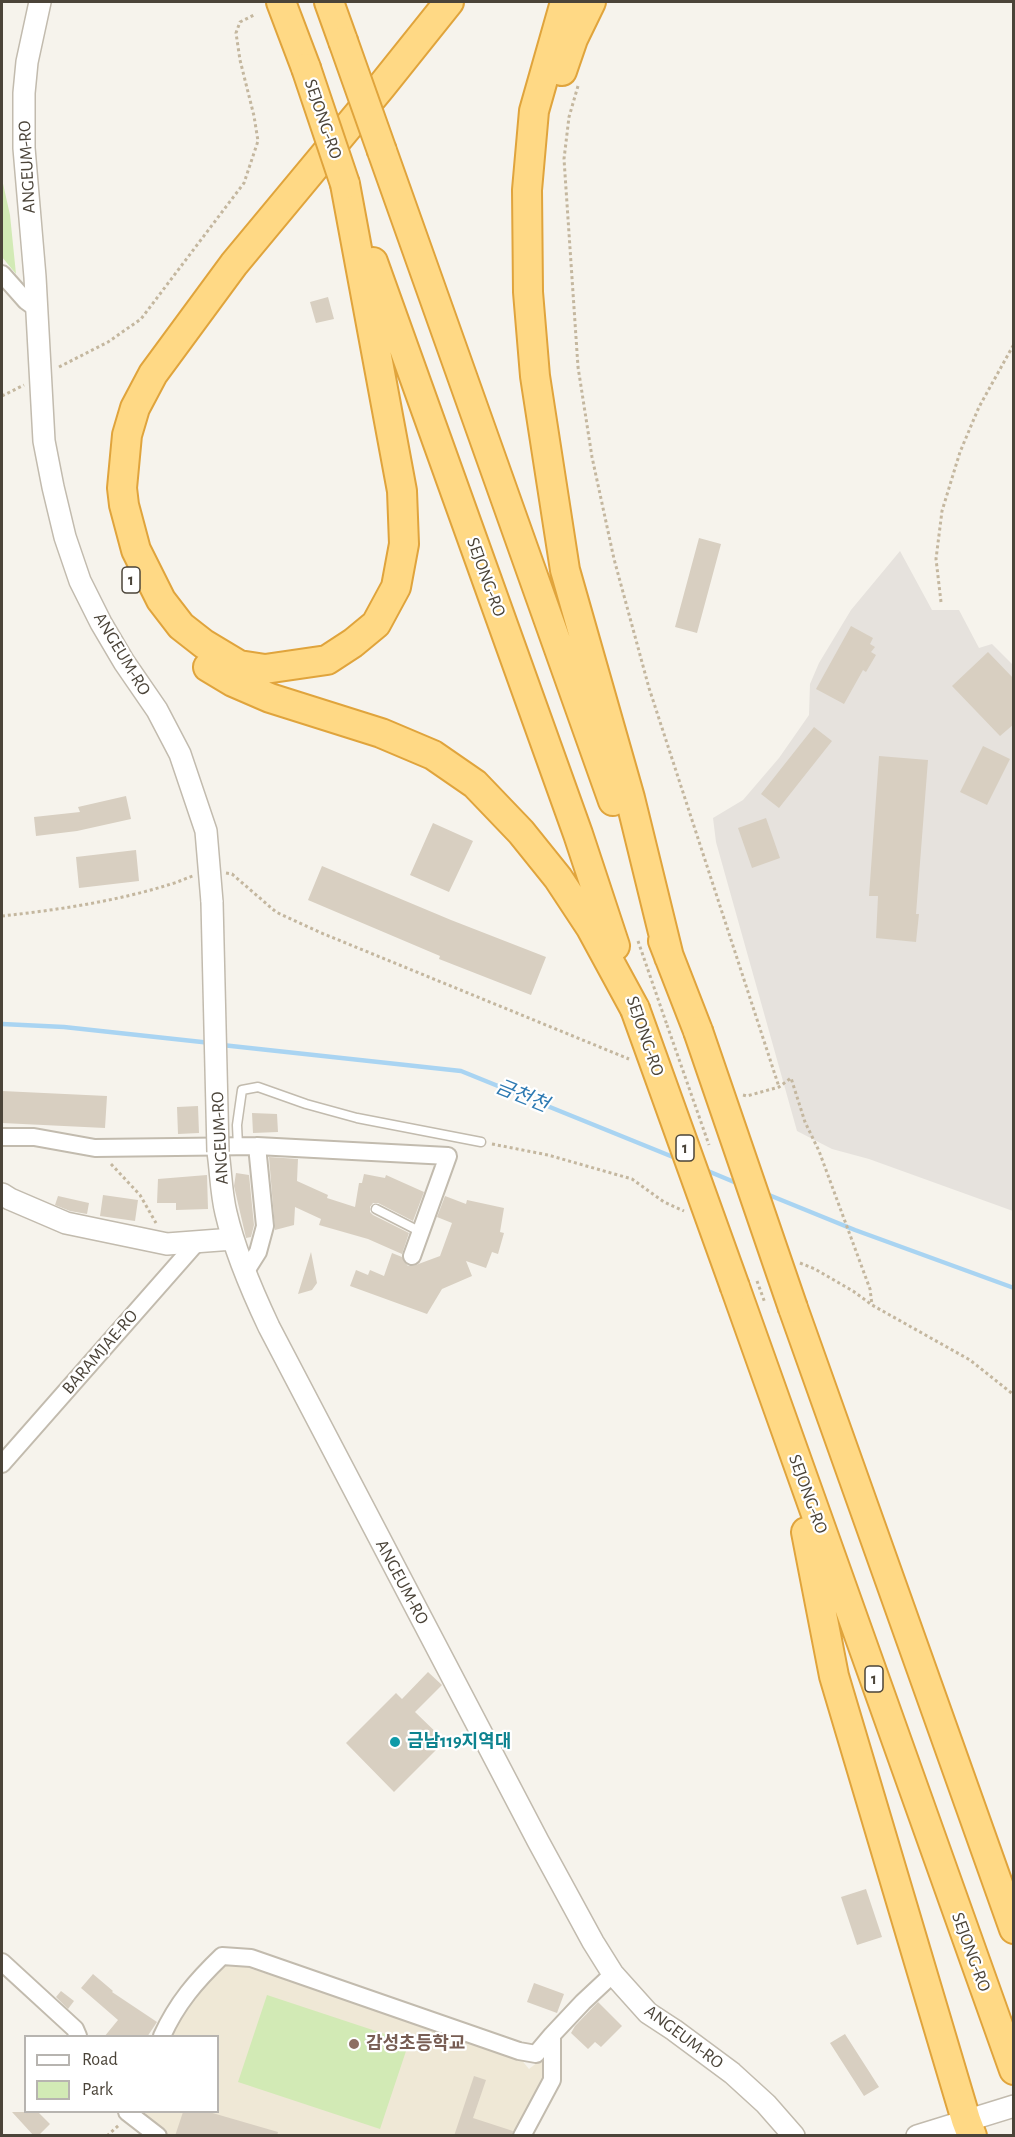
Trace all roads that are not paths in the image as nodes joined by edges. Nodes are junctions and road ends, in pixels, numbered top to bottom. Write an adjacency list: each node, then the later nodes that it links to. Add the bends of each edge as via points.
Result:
1 (40, 2): 11 (street, ANGEUM-RO, via 24,93 24,148)
2 (281, 2): 8 (highway, SEJONG-RO, bridge)
3 (329, 2): 12 (highway, bridge)
4 (426, 2): 13 (highway, 1, via 221,252 138,366 119,404 110,435 110,510 120,558 148,614 168,637 198,661 270,698 381,733 433,755 475,784 558,878 591,928)
5 (449, 2): 8 (highway, via 234,264 153,374 135,408 127,435 122,488 136,550 161,600 180,626 239,665 265,669 327,660 376,624 396,587 404,544 402,491)
6 (565, 2): 9 (highway, via 534,111)
7 (591, 2): 9 (highway, via 573,39)
8 (345, 184): 13 (highway, SEJONG-RO, via 578,834)
9 (527, 190): 12 (highway, via 528,292 535,376 565,570 630,798)
10 (2, 274): 11 (street)
11 (38, 309): 17 (street, ANGEUM-RO, bridge, via 45,441 65,537 80,581 101,623 157,710 180,754 206,831)
12 (669, 957): 27 (highway, bridge)
13 (635, 1009): 25 (highway, SEJONG-RO / 1, bridge)
14 (2, 1137): 17 (street, via 34,1137 95,1148)
15 (481, 1142): 17 (lane, via 357,1118 258,1087 242,1090 237,1125)
16 (257, 1146): 17 (street); 20 (street, via 448,1156); 24 (street, via 265,1226 258,1252)
17 (228, 1149): 21 (street, ANGEUM-RO, via 225,1210)
18 (2, 1194): 22 (street, via 66,1223 167,1244)
19 (376, 1209): 20 (lane)
20 (421, 1232): 23 (street)
21 (233, 1239): 22 (street); 24 (street, ANGEUM-RO)
22 (200, 1240): 26 (street, BARAMJAE-RO)
23 (412, 1256)
24 (246, 1271): 29 (street, ANGEUM-RO, via 269,1327 538,1841)
25 (788, 1438): 33 (highway, SEJONG-RO / 1); 36 (highway, via 834,1676)
26 (2, 1464)
27 (1014, 1929)
28 (2, 1962): 30 (street)
29 (613, 1974): 32 (street); 39 (street, ANGEUM-RO, via 648,2013 732,2073)
30 (77, 2035)
31 (163, 2035): 32 (street, via 195,1982 222,1956 251,1958 519,2050 536,2054)
32 (552, 2035): 38 (street, via 552,2080)
33 (1014, 2070)
34 (1014, 2106): 36 (street)
35 (135, 2115): 37 (street)
36 (969, 2128): 40 (street)
37 (158, 2136)
38 (522, 2136)
39 (794, 2136)
40 (917, 2136)

